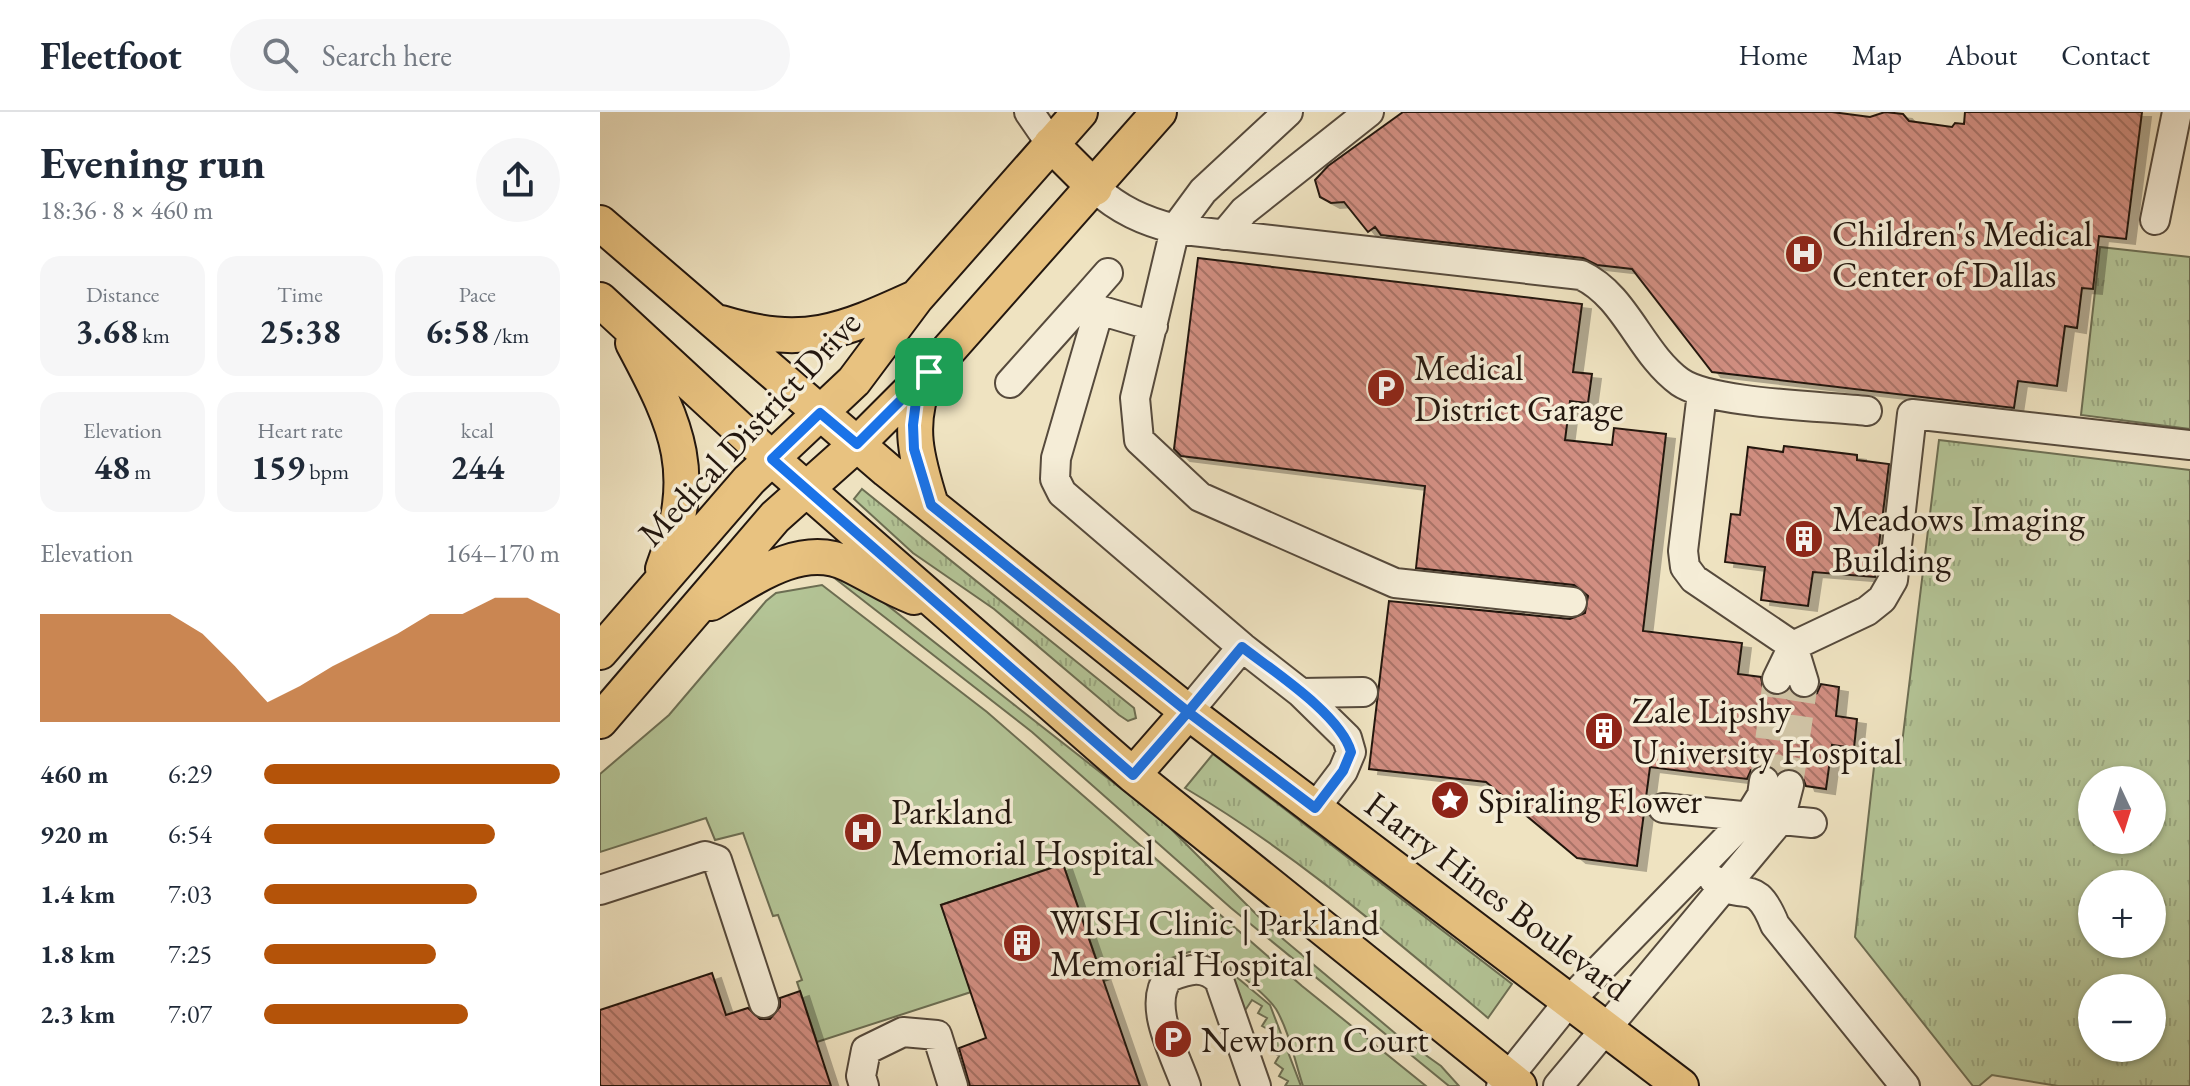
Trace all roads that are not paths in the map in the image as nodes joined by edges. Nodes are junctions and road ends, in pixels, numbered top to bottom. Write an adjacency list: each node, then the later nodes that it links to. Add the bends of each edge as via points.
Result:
1 (1029, 112): 7 (street)
2 (1080, 112): 7 (main road, Medical District Drive)
3 (1159, 112): 8 (main road)
4 (1288, 112): 11 (street, via 1203,191)
5 (1369, 112): 12 (street, via 1244,211)
6 (2177, 112): 9 (street)
7 (1051, 144): 8 (main road); 14 (main road, Medical District Drive)
8 (1095, 188): 11 (street, via 1113,205); 19 (main road)
9 (2155, 220)
10 (600, 223): 17 (main road, Harry Hines Boulevard)
11 (1175, 229): 12 (street); 18 (street)
12 (1224, 235): 21 (street, via 1581,275 1608,293 1671,374)
13 (1108, 273): 15 (street)
14 (916, 298): 17 (main road, via 850,328 814,336 755,333); 23 (main road, Medical District Drive, via 854,381)
15 (1093, 304): 18 (street); 20 (street); 34 (street, via 1055,479 1062,493)
16 (609, 307): 26 (main road); 29 (main road, via 668,413 681,461 680,515)
17 (718, 322): 23 (main road, Harry Hines Boulevard)
18 (1153, 326): 30 (street, via 1135,398 1139,440 1200,497 1395,583)
19 (929, 372): 24 (main road); 28 (main road, via 916,401 913,425 914,449)
20 (1010, 383)
21 (1702, 393): 22 (street); 33 (street, via 1685,567 1694,579)
22 (1867, 411)
23 (820, 413): 24 (main road, Harry Hines Boulevard); 26 (main road, Medical District Drive)
24 (857, 444): 27 (main road); 28 (main road, Harry Hines Boulevard)
25 (2190, 445): 33 (street, via 1912,414 1893,580 1867,611)
26 (772, 459): 27 (main road); 29 (main road, Medical District Drive)
27 (807, 489): 31 (main road); 32 (main road, via 775,517)
28 (931, 505): 39 (main road, Harry Hines Boulevard)
29 (656, 587): 35 (main road, Medical District Drive)
30 (1572, 602)
31 (938, 605): 32 (main road, via 885,586 846,563 808,557 786,562); 41 (main road)
32 (687, 618): 40 (main road)
33 (1793, 646): 36 (street)
34 (1242, 647): 38 (street); 39 (street)
35 (600, 652)
36 (1790, 681)
37 (1363, 692): 38 (street)
38 (1301, 693): 42 (street, via 1347,738 1351,752)
39 (1188, 712): 41 (main road); 42 (main road, Harry Hines Boulevard)
40 (600, 721)
41 (1133, 775): 53 (main road)
42 (1315, 808): 50 (main road, Harry Hines Boulevard)
43 (1663, 808): 44 (street)
44 (1749, 816): 45 (street); 45 (street, via 1776,783); 47 (street)
45 (1780, 820): 46 (street); 48 (street)
46 (1812, 823)
47 (1697, 866): 48 (street); 50 (street)
48 (1725, 889): 52 (street); 60 (street, via 1753,891 1765,900 1775,925)
49 (600, 890): 51 (street, via 705,856 717,860)
50 (1570, 1000): 52 (main road, Harry Hines Boulevard); 53 (street)
51 (764, 1003)
52 (1605, 1027): 58 (street); 59 (main road, Harry Hines Boulevard)
53 (1509, 1083)
54 (864, 1086): 55 (street, via 866,1050 903,1032 937,1035)
55 (953, 1086)
56 (1186, 1086): 57 (street, via 1160,993 1169,977 1201,969 1219,980)
57 (1256, 1086)
58 (1558, 1086)
59 (1681, 1086)
60 (1905, 1086)

